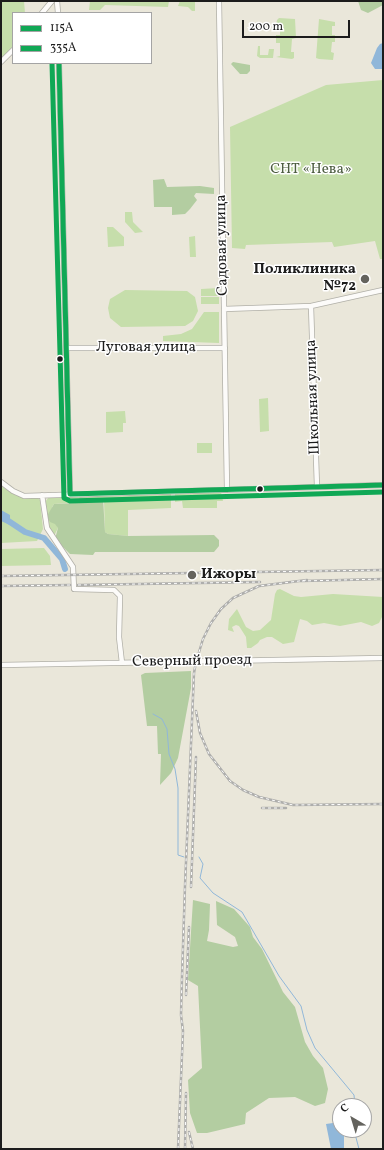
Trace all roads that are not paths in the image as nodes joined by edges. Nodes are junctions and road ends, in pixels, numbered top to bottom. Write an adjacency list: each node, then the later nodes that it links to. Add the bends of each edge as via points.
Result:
1 (52, 1): 4 (street)
2 (57, 1): 5 (street)
3 (219, 1): 11 (street, Садовая улица)
4 (43, 12)
5 (58, 12)
6 (12, 51): 7 (street)
7 (1, 62)
8 (59, 64): 12 (street)
9 (383, 290): 10 (street)
10 (311, 306): 11 (street); 16 (street, Школьная улица)
11 (224, 309): 13 (street, Садовая улица)
12 (67, 348): 13 (street, Луговая улица); 18 (street)
13 (225, 348): 17 (street, Садовая улица)
14 (1, 482): 19 (street, via 18,494)
15 (383, 486): 16 (street)
16 (317, 487): 17 (street)
17 (226, 490): 18 (street)
18 (70, 494): 19 (street)
19 (42, 495): 21 (street, via 46,528 74,567 74,589 114,590 120,596 119,637)
20 (383, 658): 21 (street, Северный проезд)
21 (122, 663): 22 (street, Северный проезд)
22 (1, 665)

